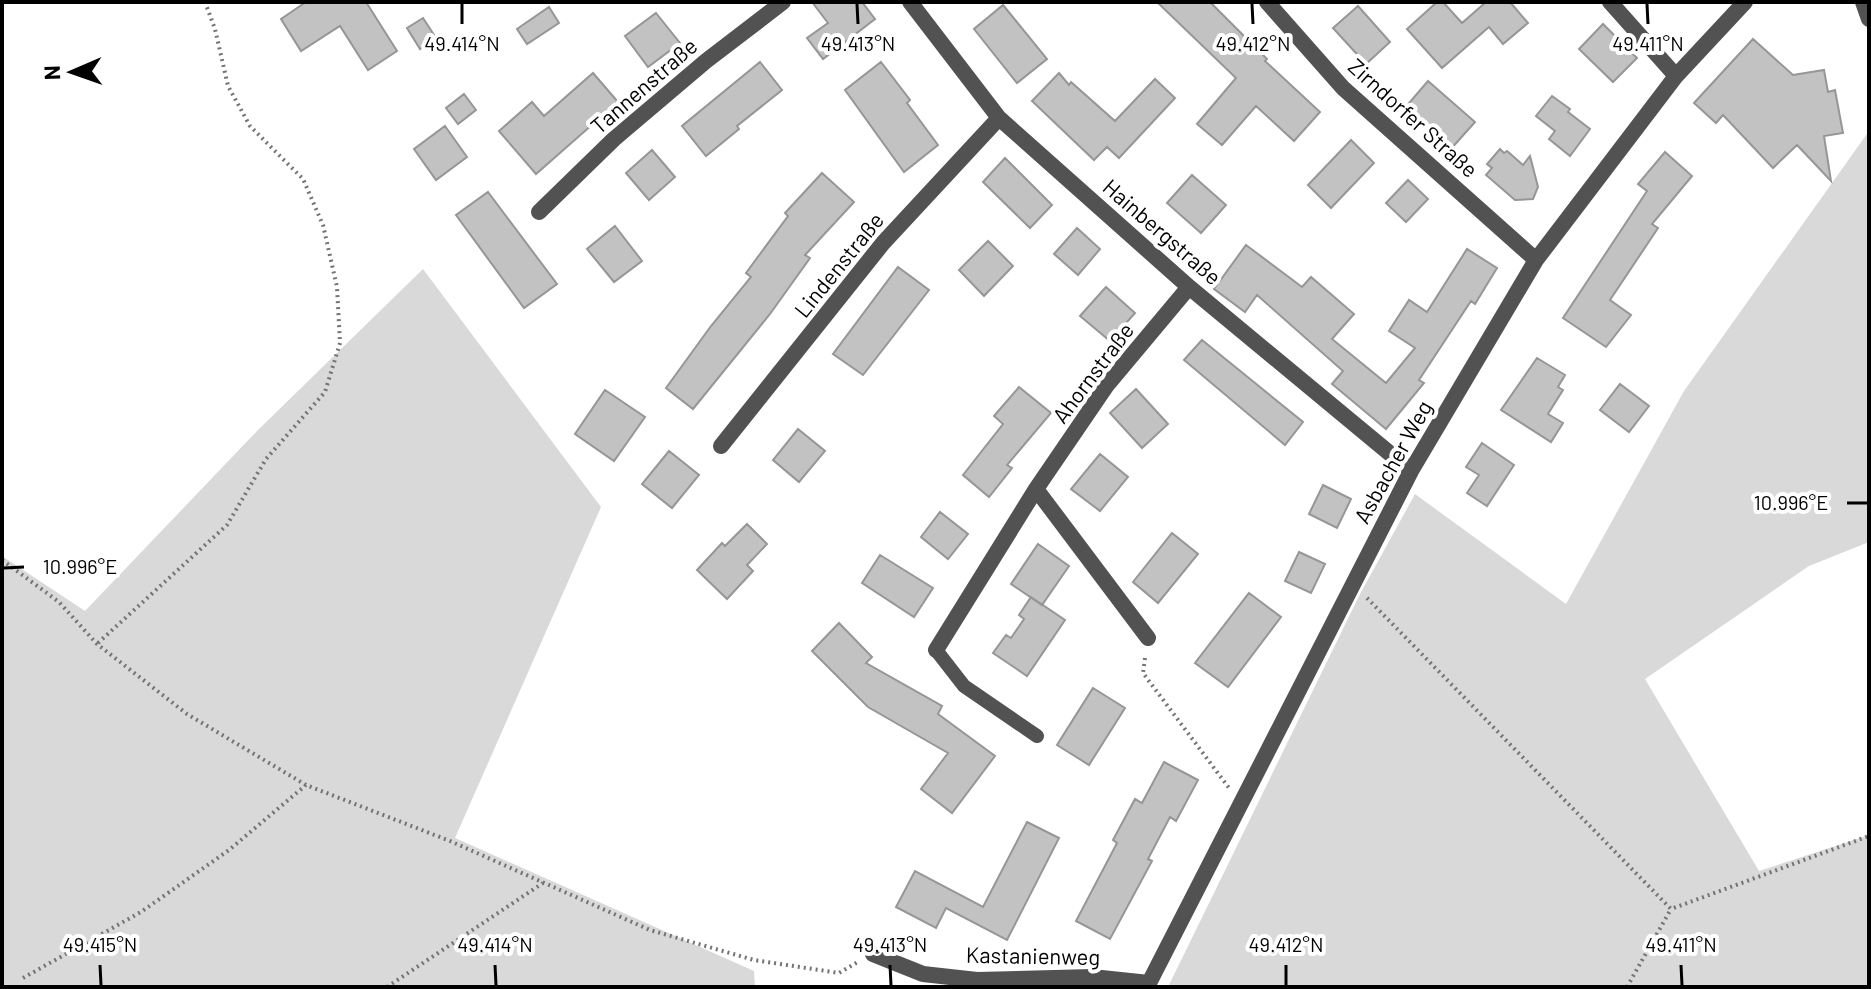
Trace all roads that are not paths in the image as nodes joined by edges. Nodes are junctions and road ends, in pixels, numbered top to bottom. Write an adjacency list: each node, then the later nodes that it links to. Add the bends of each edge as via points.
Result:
1 (783, 2): 10 (street, Tannenstraße, via 614,139)
2 (910, 2): 9 (street, Hainbergstraße)
3 (1267, 2): 11 (street, Zirndorfer Straße, via 1343,88)
4 (1610, 2): 8 (street)
5 (1745, 2): 8 (street, Asbacher Weg)
6 (1863, 2): 7 (street)
7 (1869, 19)
8 (1676, 76): 11 (street, Asbacher Weg)
9 (999, 118): 12 (street, Hainbergstraße); 13 (street, Lindenstraße, via 883,243)
10 (539, 212)
11 (1536, 260): 14 (street, Asbacher Weg)
12 (1189, 287): 14 (street, Hainbergstraße); 15 (street, Ahornstraße, via 1107,385)
13 (721, 446)
14 (1411, 471): 21 (street, Asbacher Weg)
15 (1036, 489): 16 (street); 17 (street, Ahornstraße)
16 (1148, 638)
17 (936, 650): 18 (lane, via 964,686)
18 (1037, 736)
19 (873, 954): 20 (street, Kastanienweg, via 923,974)
20 (975, 983): 21 (street, Kastanienweg, via 1092,977)
21 (1148, 985)

